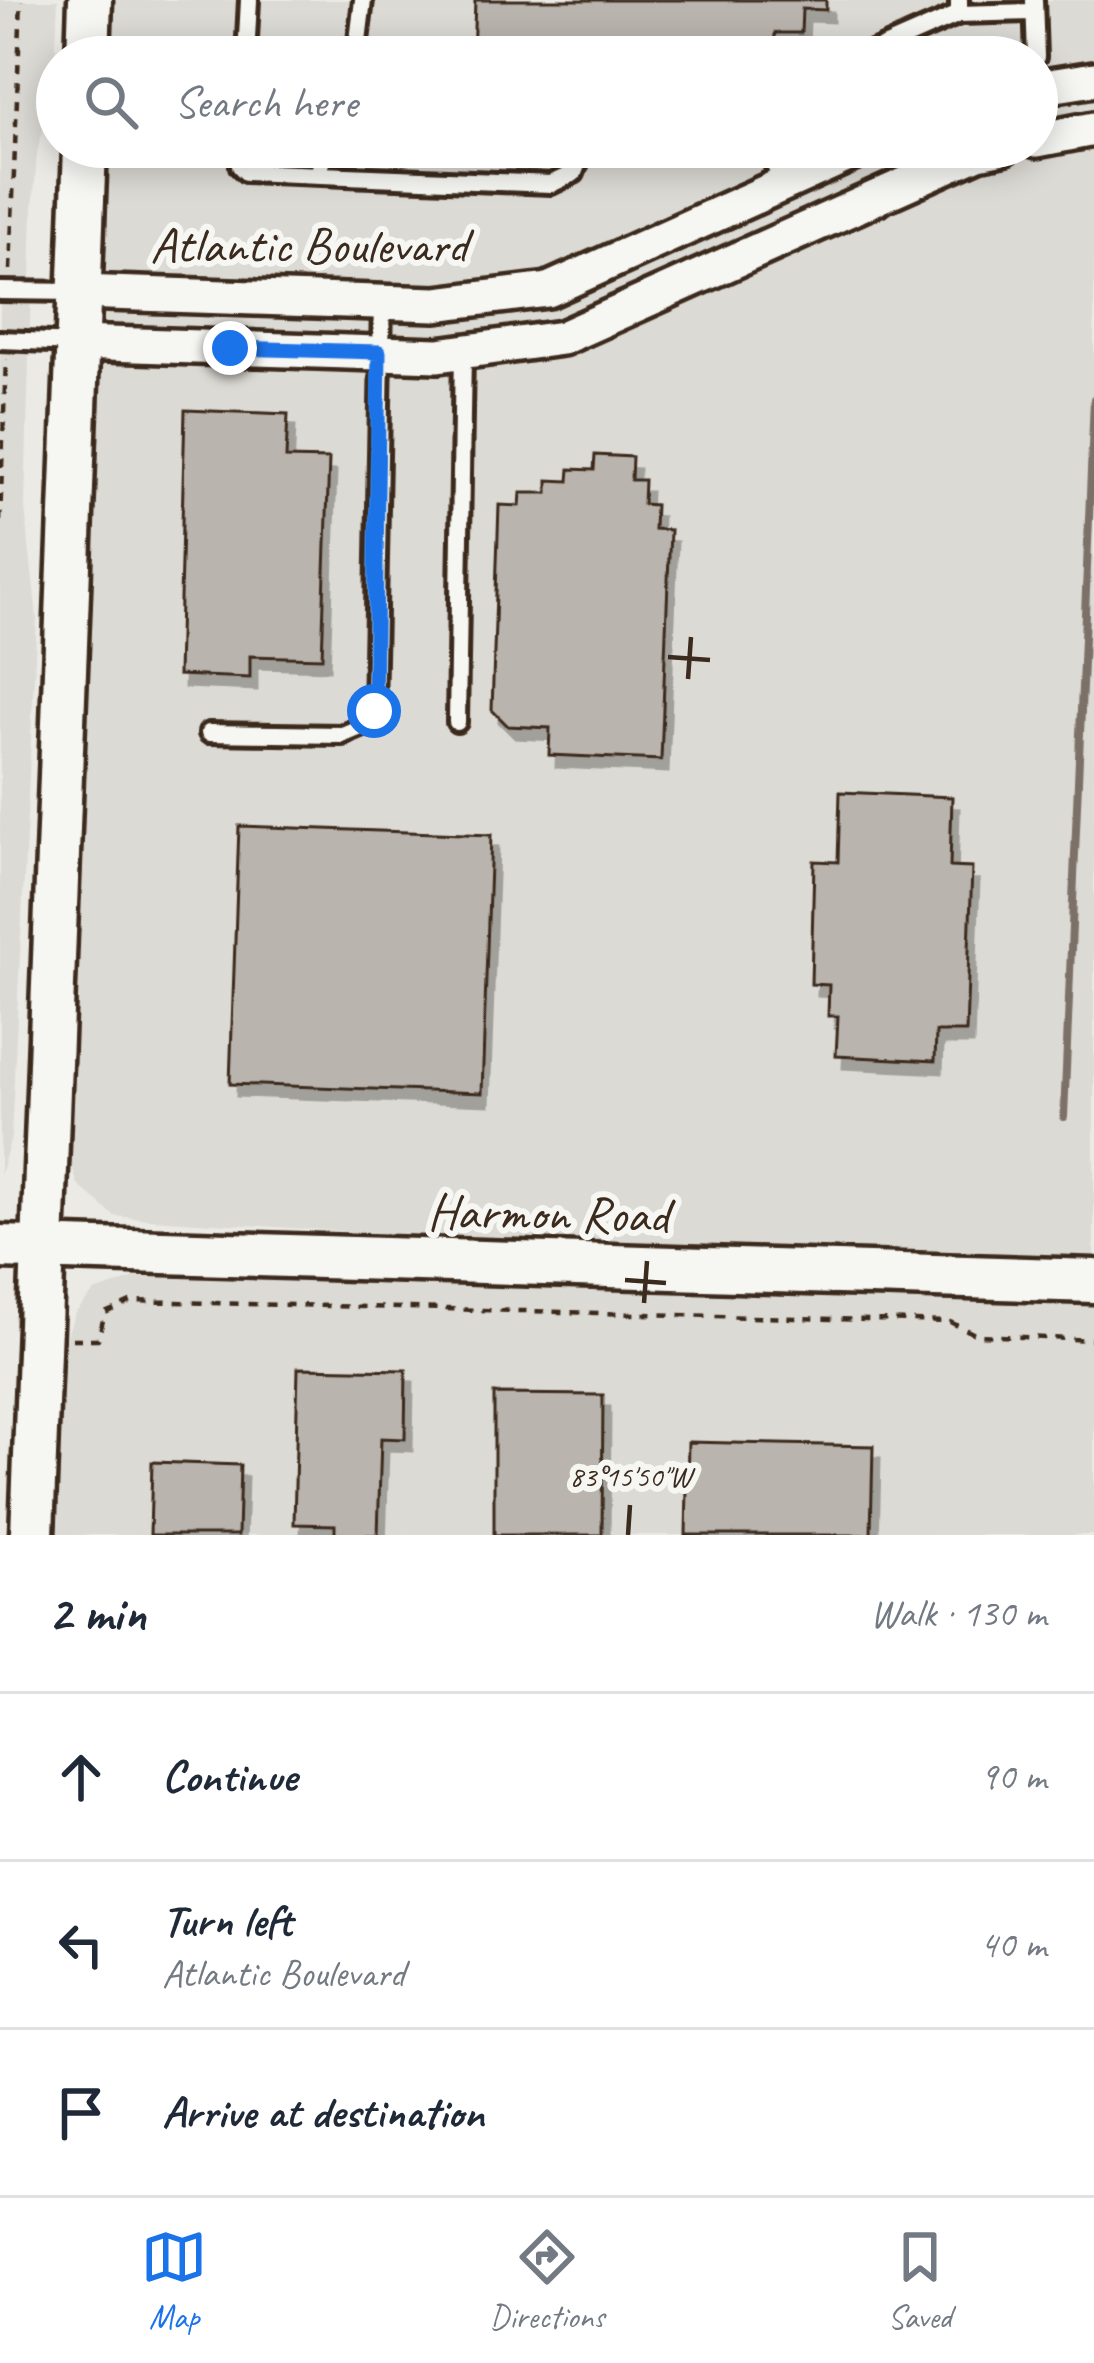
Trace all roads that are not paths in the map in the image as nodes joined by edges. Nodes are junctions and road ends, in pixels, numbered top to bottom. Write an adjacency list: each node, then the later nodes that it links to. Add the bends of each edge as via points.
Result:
1 (90, 0): 6 (street)
2 (250, 0): 7 (lane)
3 (363, 0): 8 (lane)
4 (1033, 6): 5 (lane); 10 (lane)
5 (959, 7): 9 (lane)
6 (89, 36)
7 (247, 36)
8 (359, 36)
9 (902, 36)
10 (1035, 36)
11 (1094, 79): 12 (street)
12 (1058, 83)
13 (1094, 129): 14 (street)
14 (1058, 136)
15 (84, 168): 25 (street)
16 (242, 168): 22 (lane)
17 (321, 168): 22 (lane)
18 (576, 168): 22 (lane, via 550,184)
19 (776, 168): 23 (lane)
20 (819, 168): 23 (street, Atlantic Boulevard)
21 (942, 168): 30 (street, Atlantic Boulevard, via 562,338)
22 (320, 174)
23 (783, 184): 26 (street, Atlantic Boulevard, via 548,290)
24 (5, 291): 25 (lane)
25 (79, 292): 26 (street, Atlantic Boulevard); 28 (street)
26 (382, 302): 29 (lane)
27 (3, 340): 28 (lane)
28 (77, 343): 29 (street, Atlantic Boulevard); 34 (street)
29 (379, 352): 30 (street, Atlantic Boulevard); 32 (lane, via 374,711 342,735)
30 (463, 352): 31 (lane)
31 (458, 722)
32 (209, 733)
33 (0, 1247): 34 (street, Harmon Road)
34 (43, 1249): 35 (street, Harmon Road); 36 (street)
35 (1094, 1281)
36 (32, 1535)

